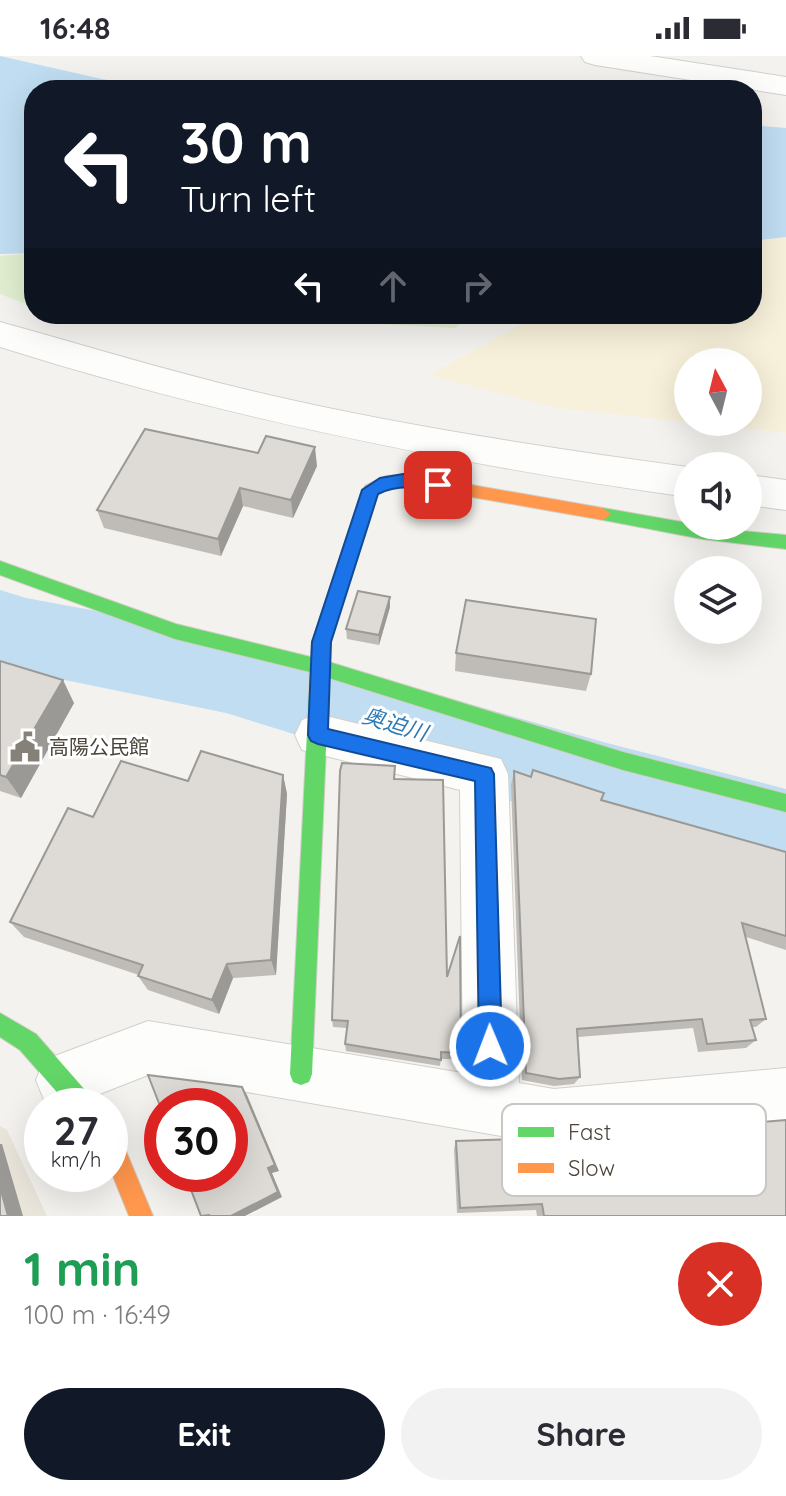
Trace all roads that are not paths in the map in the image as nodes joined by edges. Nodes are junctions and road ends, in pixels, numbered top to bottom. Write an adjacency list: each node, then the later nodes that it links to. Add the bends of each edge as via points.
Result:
1 (595, 56): 2 (street)
2 (748, 80)
3 (762, 82): 4 (street)
4 (786, 86)
5 (0, 334): 6 (street)
6 (67, 356): 7 (street, via 24,364); 8 (street, via 330,423 542,463)
7 (0, 362)
8 (674, 480)
9 (762, 492): 10 (street)
10 (786, 495)
11 (786, 542): 13 (street, via 409,480 386,482 371,490 321,642)
12 (0, 568): 13 (street)
13 (319, 676): 14 (street); 15 (street)
14 (318, 725): 17 (street); 22 (street, via 484,774)
15 (786, 803)
16 (0, 1024): 18 (street, via 28,1042)
17 (301, 1074): 19 (street, via 148,1048); 22 (street)
18 (69, 1088)
19 (82, 1088)
20 (786, 1096): 21 (street)
21 (698, 1104)
22 (492, 1107): 23 (street)
23 (502, 1109)
24 (128, 1184): 25 (street)
25 (141, 1216)

